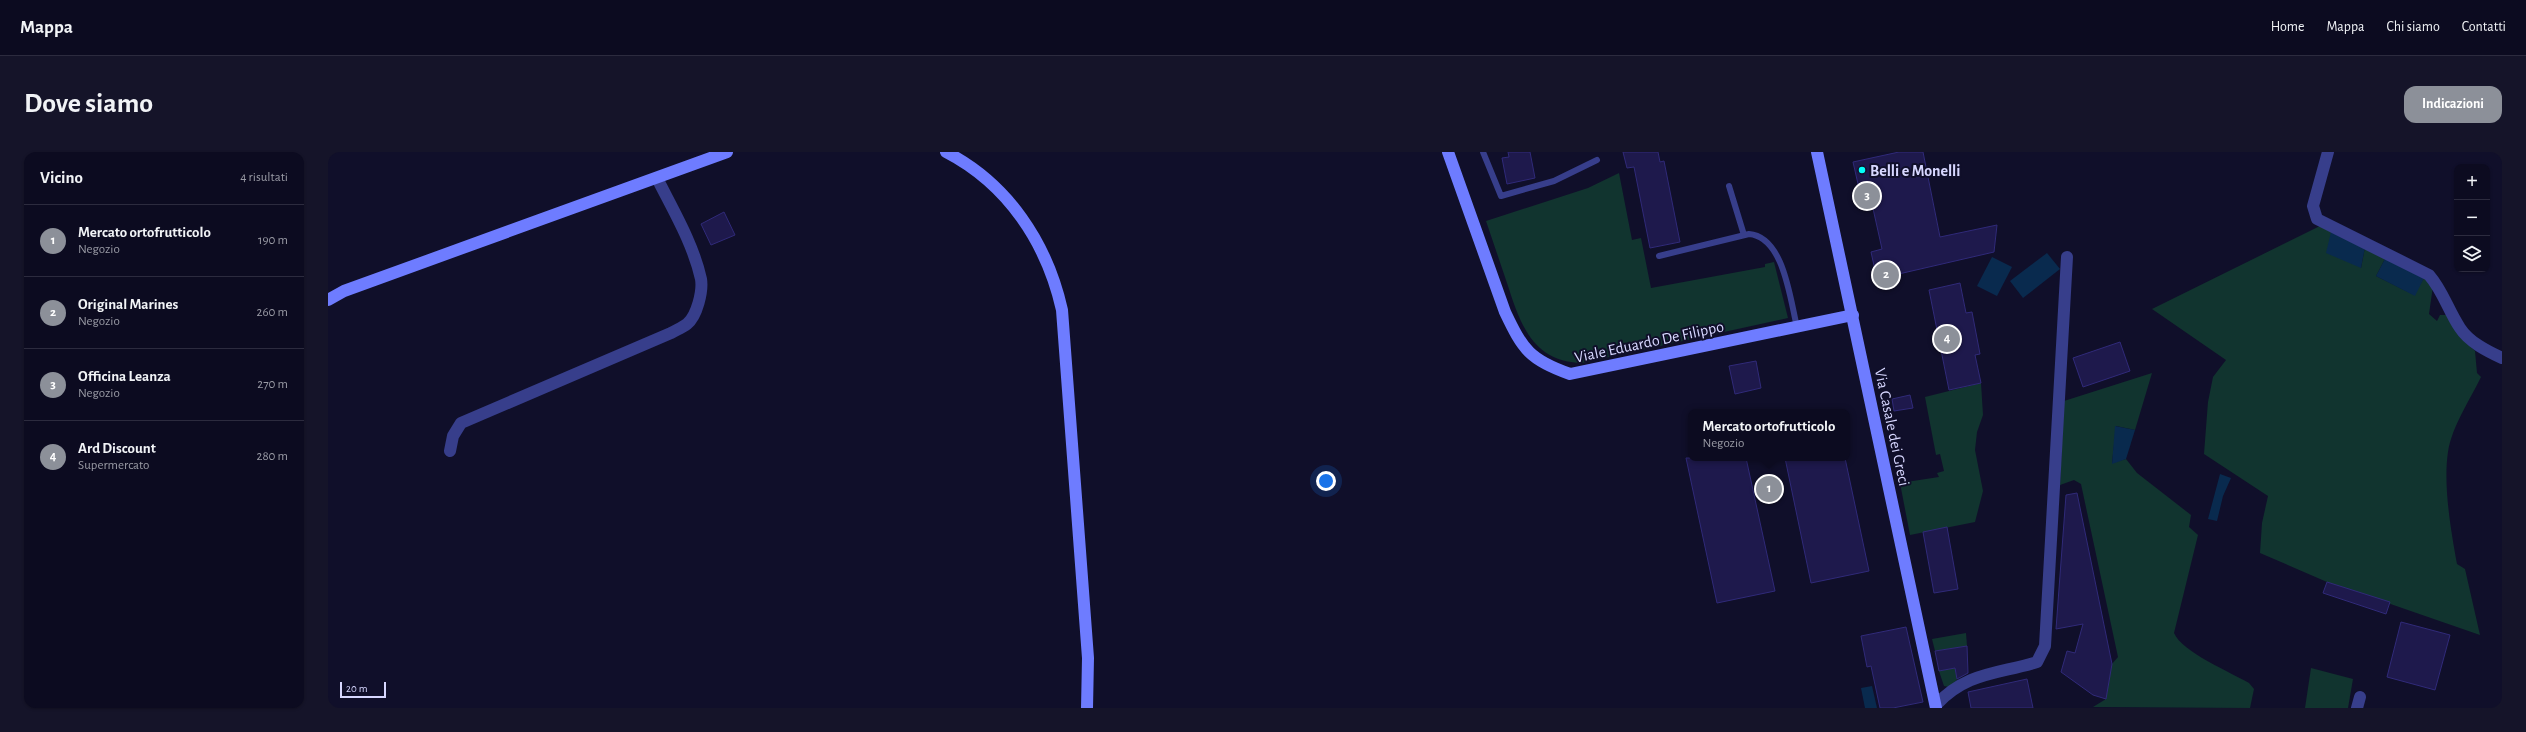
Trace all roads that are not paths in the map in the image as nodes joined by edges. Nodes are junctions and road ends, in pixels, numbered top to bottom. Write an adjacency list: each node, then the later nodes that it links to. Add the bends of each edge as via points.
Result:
1 (727, 152): 8 (street)
2 (946, 152): 19 (street, via 982,175 1015,208 1037,240 1057,288 1062,310 1088,658)
3 (1448, 152): 15 (street, Viale Eduardo De Filippo, via 1505,312 1517,337 1530,355 1548,366 1570,374)
4 (1483, 152): 7 (lane, via 1501,196 1554,181)
5 (1818, 152): 14 (street, Via Casale dei Greci)
6 (2328, 152): 16 (street, via 2313,206 2317,219 2429,275 2438,285 2460,328 2472,340)
7 (1597, 160)
8 (657, 178): 13 (street, via 344,291); 17 (street, via 691,249 701,280 699,297 687,324 461,423 452,436)
9 (1730, 186): 10 (lane)
10 (1744, 235): 11 (lane); 15 (lane, via 1756,235 1764,239 1774,250 1780,261)
11 (1660, 256)
12 (2067, 258): 18 (street, via 2045,646 2037,662 2001,669 1961,683 1948,692)
13 (328, 300)
14 (1853, 315): 15 (street, Viale Eduardo De Filippo); 18 (street, Via Casale dei Greci)
15 (1797, 327)
16 (2502, 358)
17 (450, 451)
18 (1936, 707)
19 (1087, 708)

